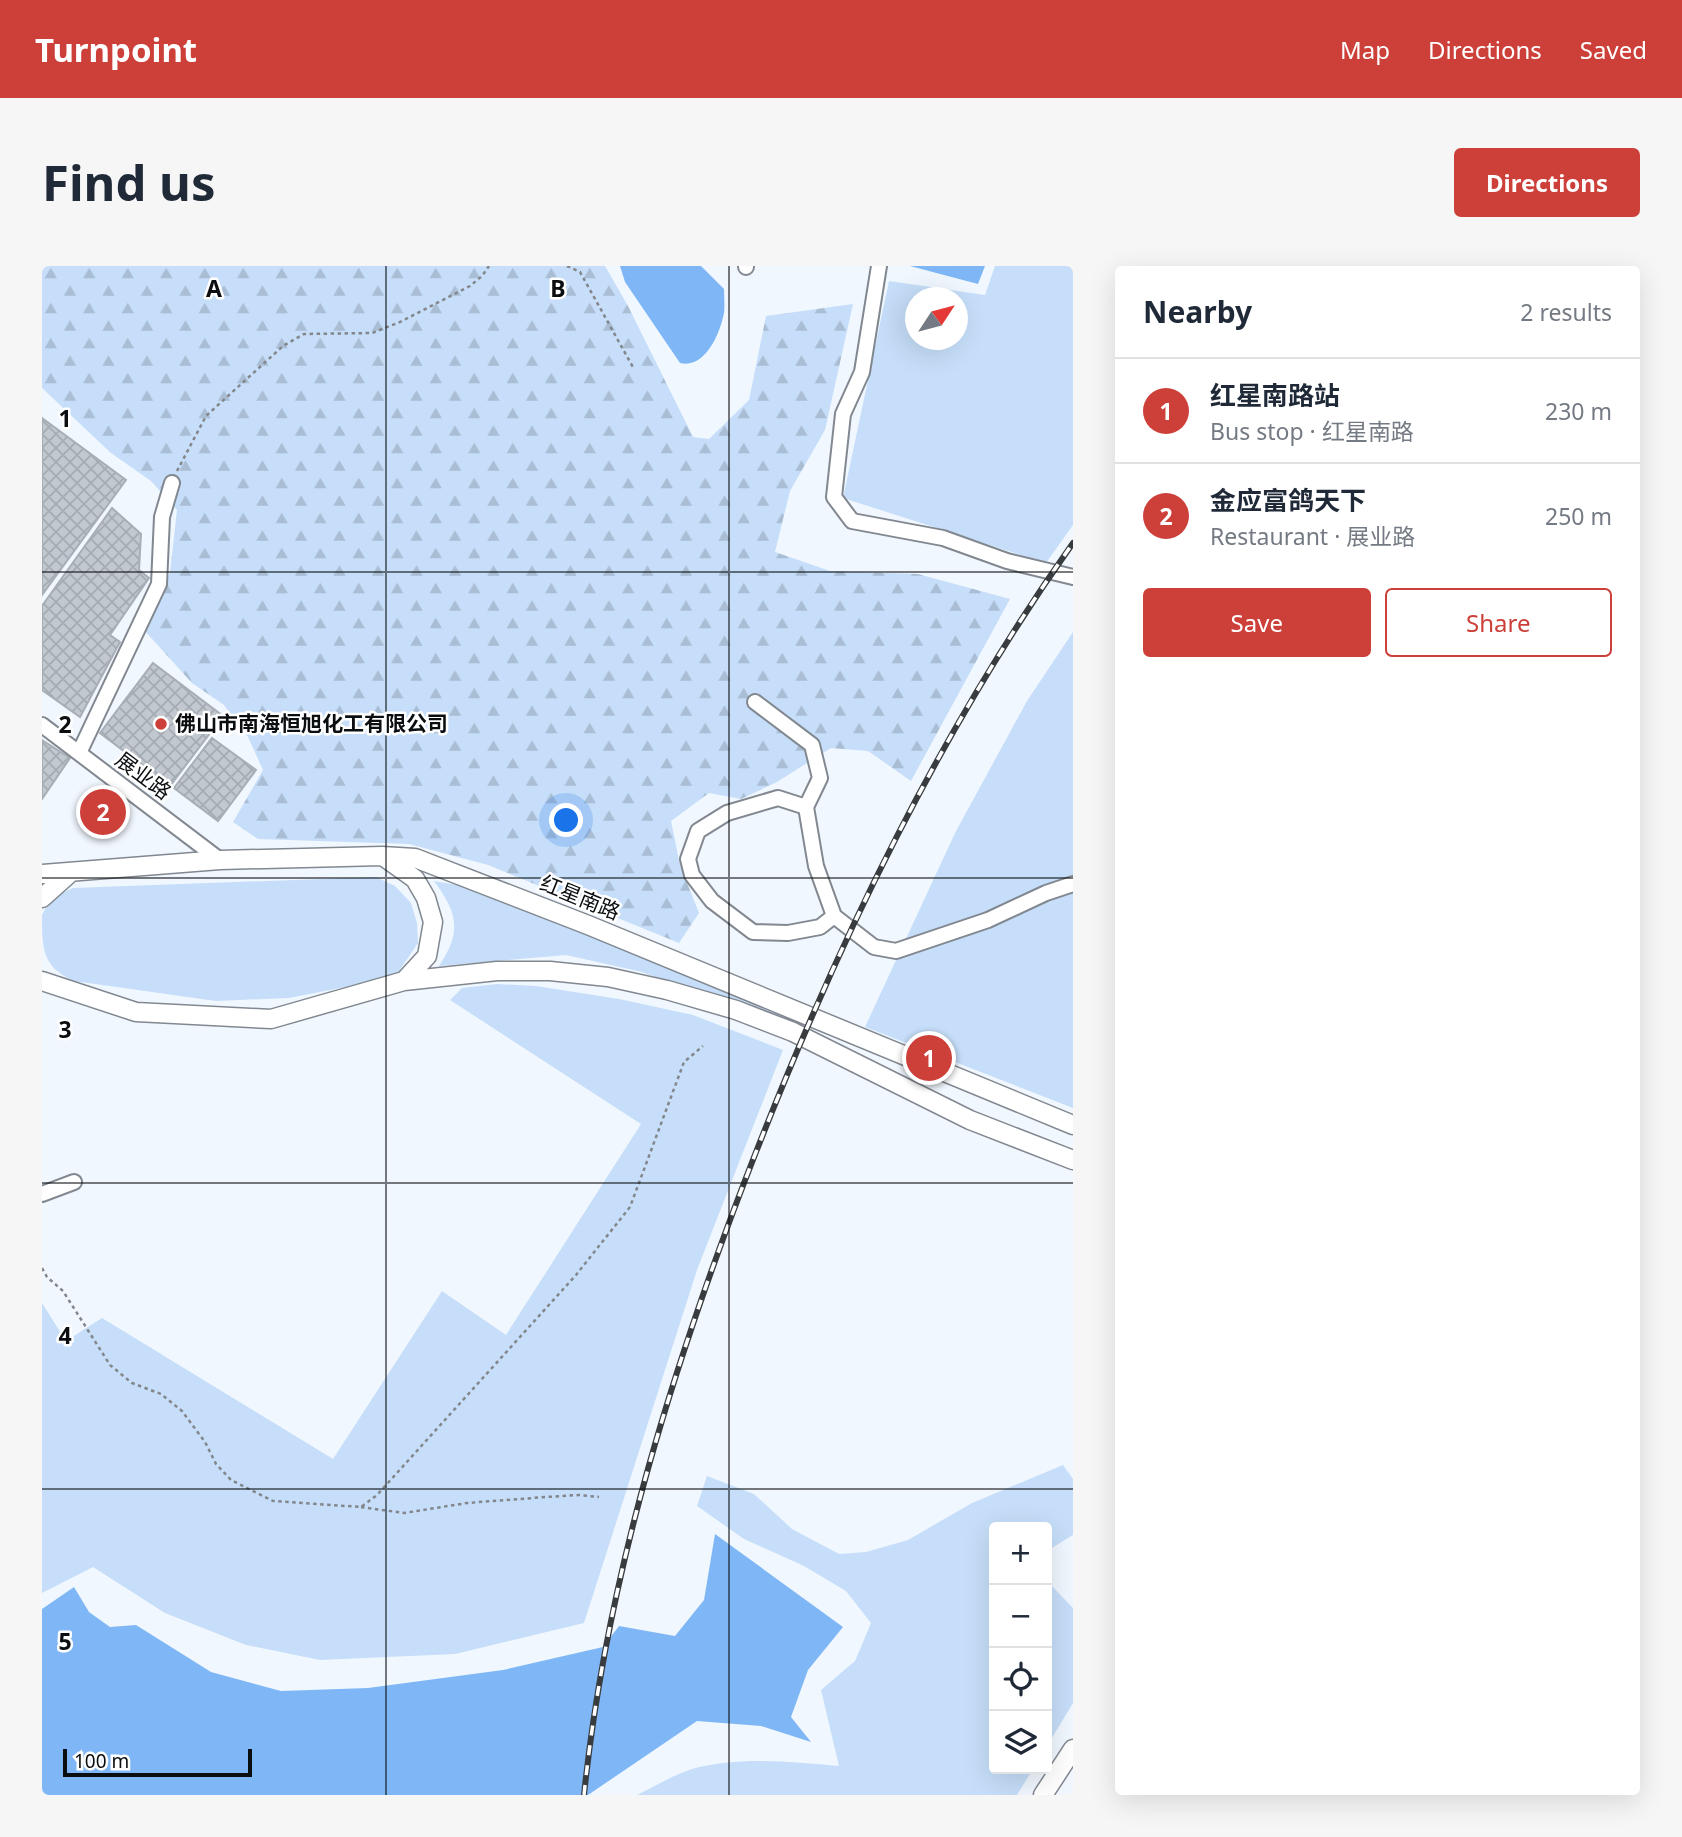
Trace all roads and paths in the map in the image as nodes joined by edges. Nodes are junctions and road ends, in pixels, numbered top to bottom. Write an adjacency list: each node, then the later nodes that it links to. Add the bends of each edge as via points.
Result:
1 (489, 266): 7 (path, via 470,286 372,333 304,334 283,346 206,416)
2 (567, 266): 5 (path)
3 (577, 266): 5 (path)
4 (879, 266): 8 (street, via 862,372 843,414 834,496 852,521 943,538)
5 (580, 272): 6 (path)
6 (634, 369)
7 (172, 483): 11 (street, via 162,517 159,584)
8 (1073, 578)
9 (755, 702): 12 (street, via 812,745 820,778)
10 (42, 725): 11 (street, 展业路)
11 (79, 753): 14 (street, 展业路)
12 (806, 807): 19 (street, via 816,866); 19 (street, via 778,798 727,813 698,831 688,859 692,875 712,901 753,932 820,928)
13 (382, 856): 14 (main road, 红星南路); 21 (main road, via 415,879 433,922 427,956); 23 (main road, 红星南路, via 415,858)
14 (220, 860): 15 (main road, 红星南路)
15 (70, 873): 16 (main road, 红星南路); 18 (main road)
16 (42, 874)
17 (1073, 884): 19 (street, via 988,920 896,951 874,947)
18 (42, 898)
19 (834, 916)
20 (42, 981): 21 (main road, via 136,1012 271,1019)
21 (404, 981): 24 (main road, via 497,971 550,971 667,990 793,1032 970,1120)
22 (703, 1046): 29 (path, via 684,1062 629,1207 551,1304)
23 (1073, 1125)
24 (1073, 1160)
25 (74, 1182): 26 (street)
26 (42, 1194)
27 (42, 1268): 29 (path, via 63,1291 110,1365 182,1411 231,1480 273,1501)
28 (599, 1497): 29 (path, via 500,1500 404,1513)
29 (361, 1507)
30 (1073, 1749): 31 (main road)
31 (1043, 1795)

